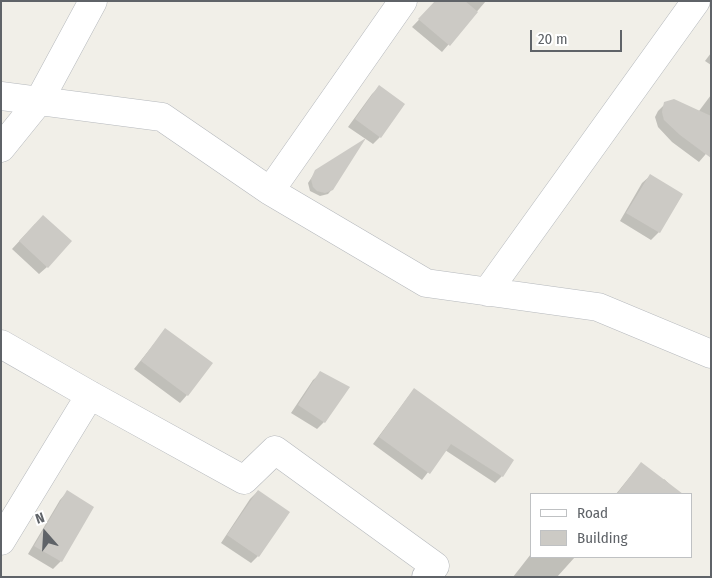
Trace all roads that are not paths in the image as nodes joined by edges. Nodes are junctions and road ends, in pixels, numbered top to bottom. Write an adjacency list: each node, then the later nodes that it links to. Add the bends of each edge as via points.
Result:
1 (94, 1): 5 (street)
2 (403, 1): 7 (street)
3 (696, 1): 8 (street)
4 (1, 96): 5 (street)
5 (39, 101): 6 (street); 7 (street, via 162,117)
6 (1, 148)
7 (270, 191): 8 (street, via 426,283)
8 (487, 292): 10 (street, via 598,306)
9 (1, 344): 11 (street)
10 (711, 354)
11 (90, 395): 12 (street); 13 (street, via 244,480 275,450 435,566)
12 (1, 541)
13 (426, 577)

